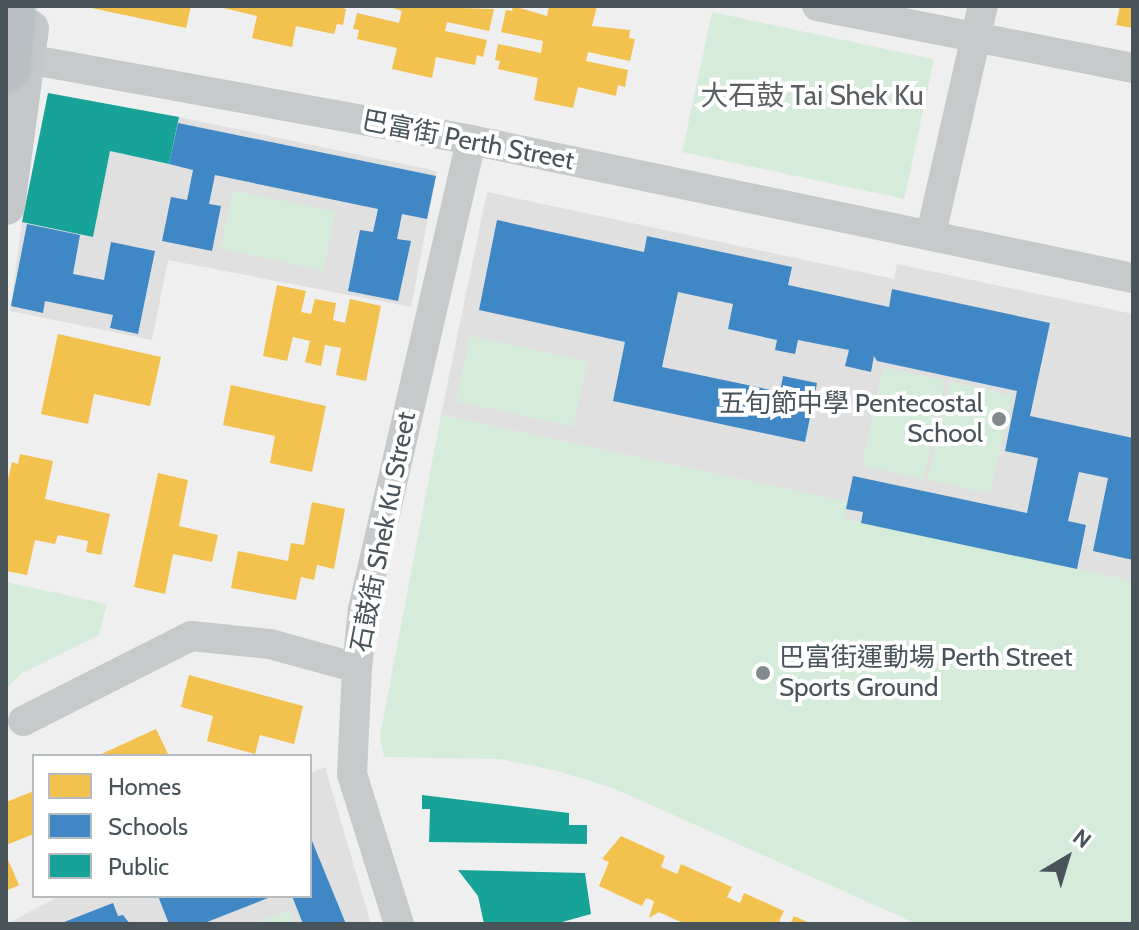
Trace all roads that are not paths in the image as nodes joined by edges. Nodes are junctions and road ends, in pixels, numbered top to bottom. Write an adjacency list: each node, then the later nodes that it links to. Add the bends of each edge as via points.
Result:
1 (12, 6): 5 (highway, bridge)
2 (32, 6): 5 (main road)
3 (817, 6): 4 (street)
4 (980, 20): 6 (street); 9 (street)
5 (13, 59): 7 (street, 巴富街 Perth Street); 8 (main road)
6 (1133, 68)
7 (471, 140): 9 (street, 巴富街 Perth Street); 11 (street, 石鼓街 Shek Ku Street, via 363,609)
8 (6, 206)
9 (931, 234): 10 (street, 巴富街 Perth Street)
10 (1133, 278)
11 (357, 668): 12 (street, via 270,644 191,636); 13 (street, 石鼓街 Shek Ku Street, via 352,774)
12 (23, 721)
13 (399, 924)

